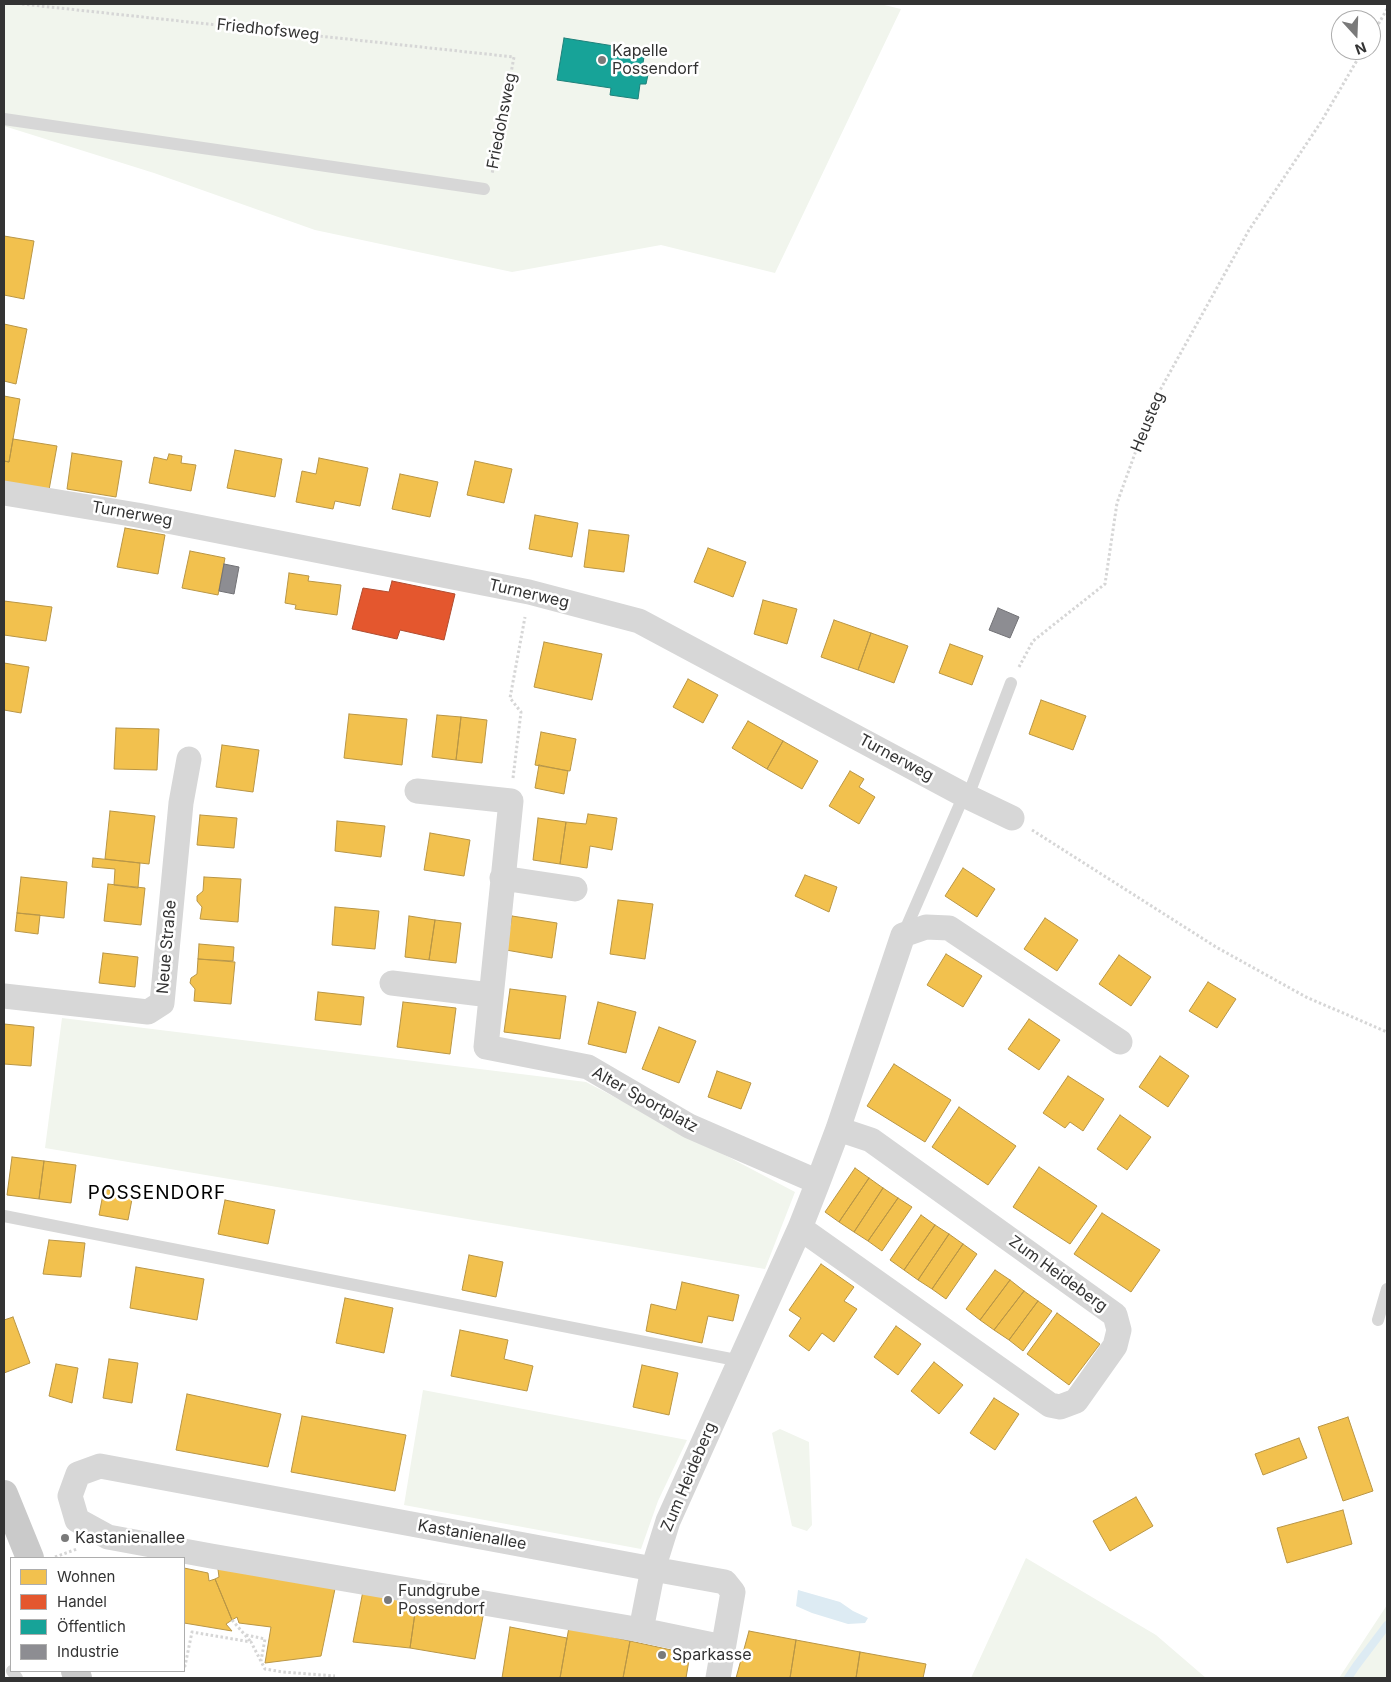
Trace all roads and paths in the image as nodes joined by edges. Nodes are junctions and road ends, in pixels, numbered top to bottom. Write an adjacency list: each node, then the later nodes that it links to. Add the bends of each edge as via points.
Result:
1 (22, 4): 2 (path, Friedhofsweg)
2 (514, 57): 5 (path, Friedohsweg)
3 (1357, 60): 9 (path, Heusteg, via 1321,122 1249,230 1154,401 1117,503 1105,584 1033,641)
4 (4, 119): 6 (lane)
5 (492, 175)
6 (484, 189)
7 (4, 493): 8 (street, Turnerweg, via 137,515)
8 (529, 592): 12 (street, Turnerweg, via 639,621); 13 (path, via 510,698 521,712)
9 (1011, 683): 12 (lane)
10 (189, 759): 20 (street, Neue Straße, via 180,803 162,1003 148,1012)
11 (417, 792): 13 (street)
12 (966, 796): 14 (street, Turnerweg); 17 (lane)
13 (510, 801): 15 (street, Alter Sportplatz)
14 (1012, 818): 21 (path, via 1216,947 1306,997)
15 (502, 878): 16 (street); 19 (street, Alter Sportplatz)
16 (575, 889)
17 (903, 935): 22 (street, via 926,927 949,928); 23 (street, Zum Heideberg)
18 (392, 983): 19 (street)
19 (490, 995): 24 (street, Alter Sportplatz, via 486,1047 588,1067 689,1126)
20 (4, 996)
21 (1387, 1032)
22 (1120, 1042)
23 (838, 1129): 24 (street, Zum Heideberg); 26 (street, Zum Heideberg, via 872,1140 1115,1315 1119,1330 1116,1346 1076,1401 1060,1407 1050,1405)
24 (818, 1182): 26 (street, Zum Heideberg)
25 (4, 1216): 29 (lane)
26 (800, 1228): 29 (street, Zum Heideberg)
27 (1387, 1288): 28 (lane)
28 (1378, 1320)
29 (741, 1361): 32 (street, Zum Heideberg, via 668,1521)
30 (4, 1494): 31 (main road)
31 (30, 1557)
32 (653, 1569): 34 (street); 34 (street, Kastanienallee, via 100,1466 78,1474 70,1496 77,1520 108,1536); 37 (street, via 725,1582 733,1592)
33 (232, 1620): 35 (path)
34 (641, 1630): 37 (street, Kastanienallee)
35 (246, 1635): 36 (path); 38 (path, via 265,1639)
36 (251, 1642): 38 (path); 39 (path, via 192,1632)
37 (723, 1647): 41 (street)
38 (261, 1661): 40 (path, via 265,1668 283,1672)
39 (185, 1666)
40 (335, 1676)
41 (718, 1678)

